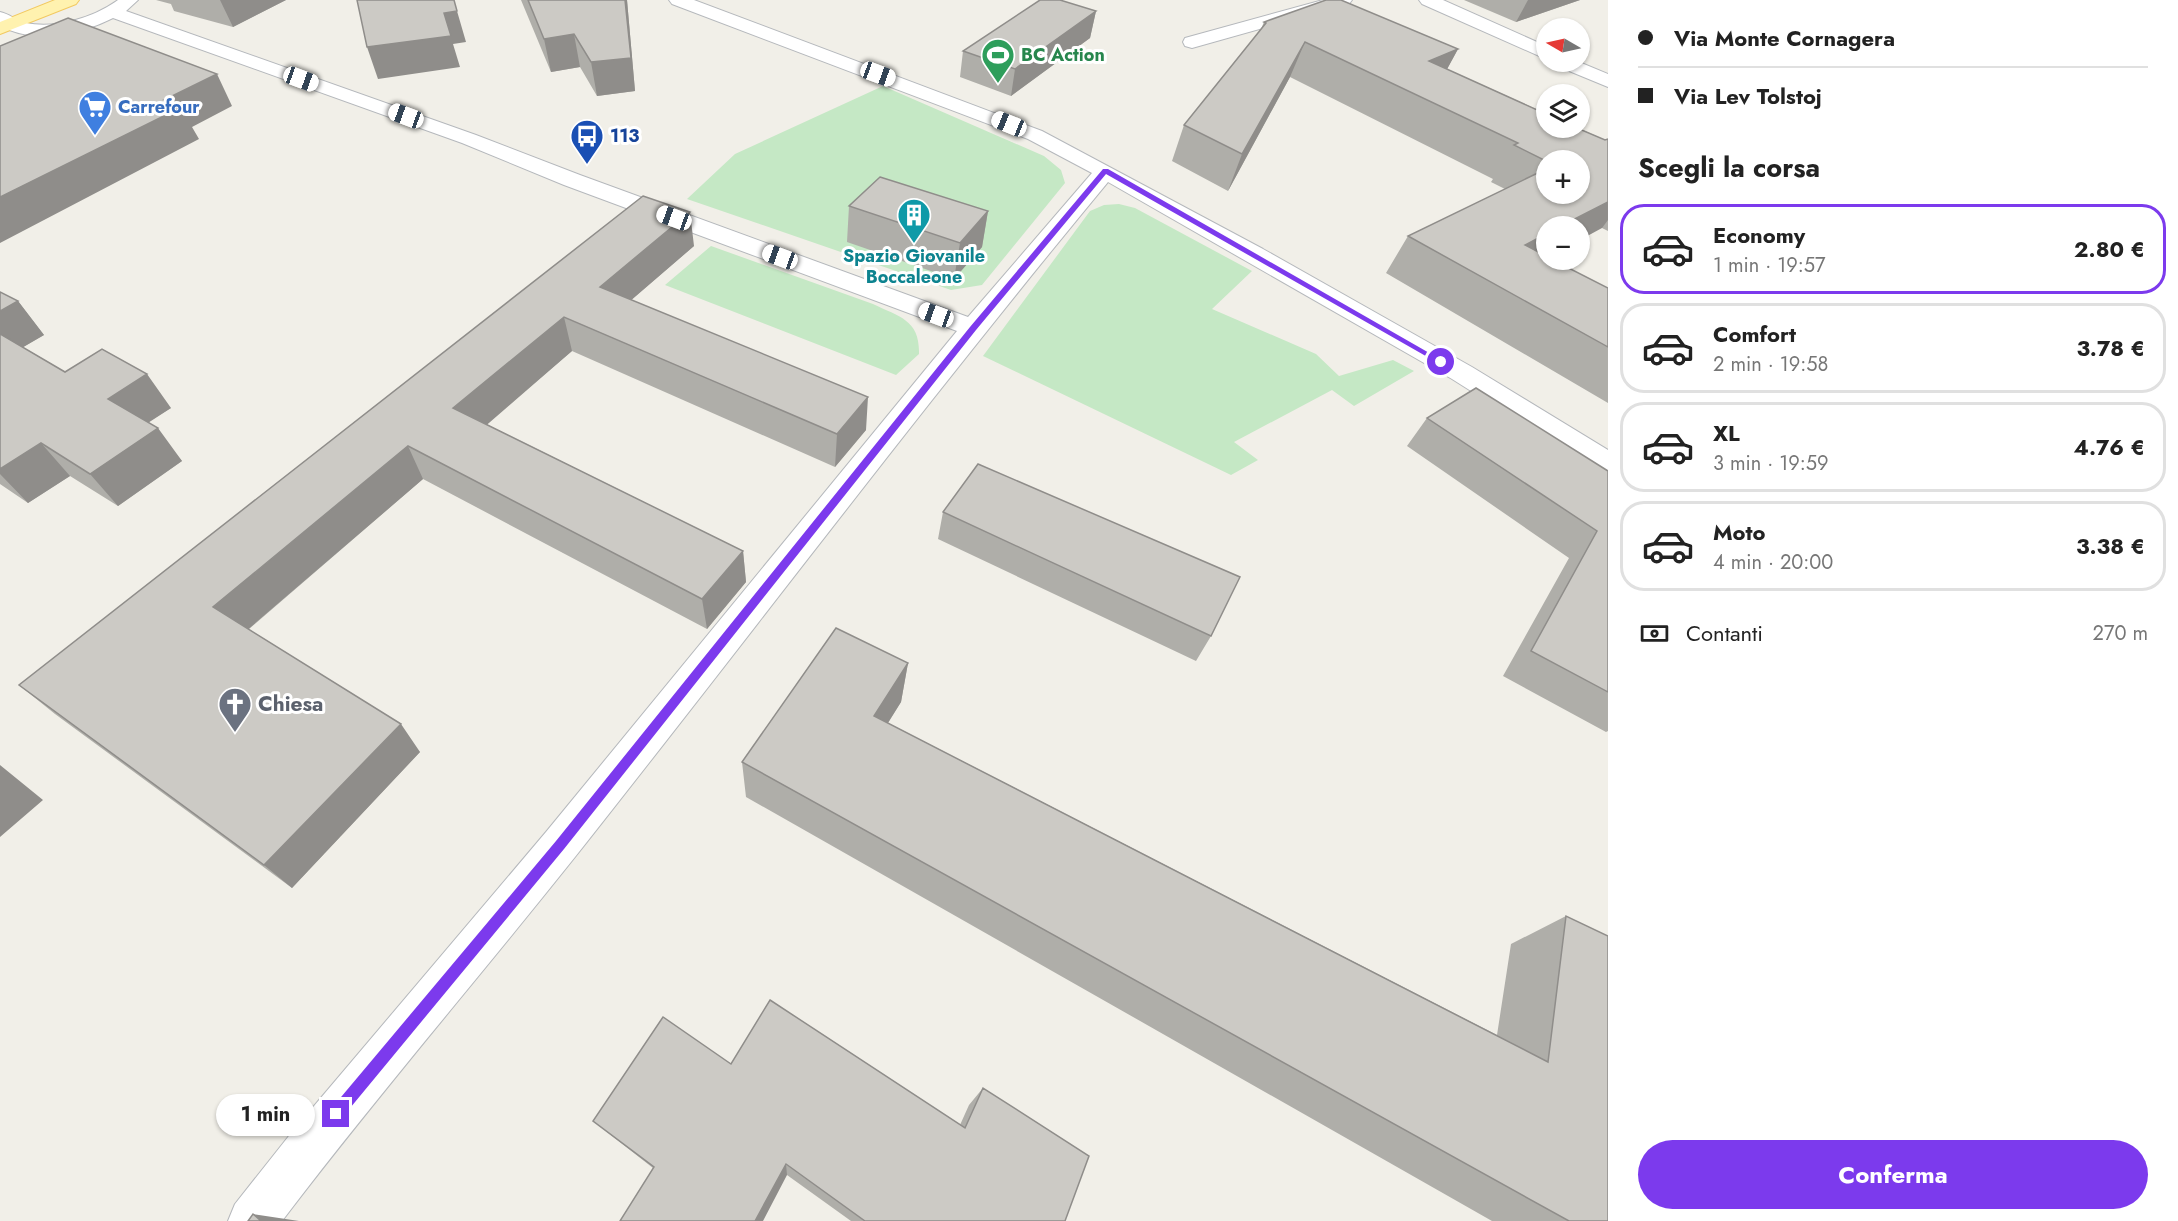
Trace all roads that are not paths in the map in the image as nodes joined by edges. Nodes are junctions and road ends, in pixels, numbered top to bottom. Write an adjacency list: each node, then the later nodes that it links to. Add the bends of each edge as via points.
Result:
1 (70, 0): 6 (main road)
2 (129, 0): 7 (street)
3 (678, 0): 13 (street, via 1019,128)
4 (1343, 0): 8 (street)
5 (1428, 0): 10 (street)
6 (3, 13): 7 (street, via 34,29 56,28)
7 (106, 15): 9 (street); 14 (street, via 469,139)
8 (1192, 42)
9 (39, 48)
10 (1536, 49)
11 (1587, 72): 12 (street)
12 (1608, 81)
13 (1105, 171): 14 (street); 15 (street, via 1462,373)
14 (973, 328): 16 (street, via 560,845)
15 (1608, 464)
16 (252, 1221)

